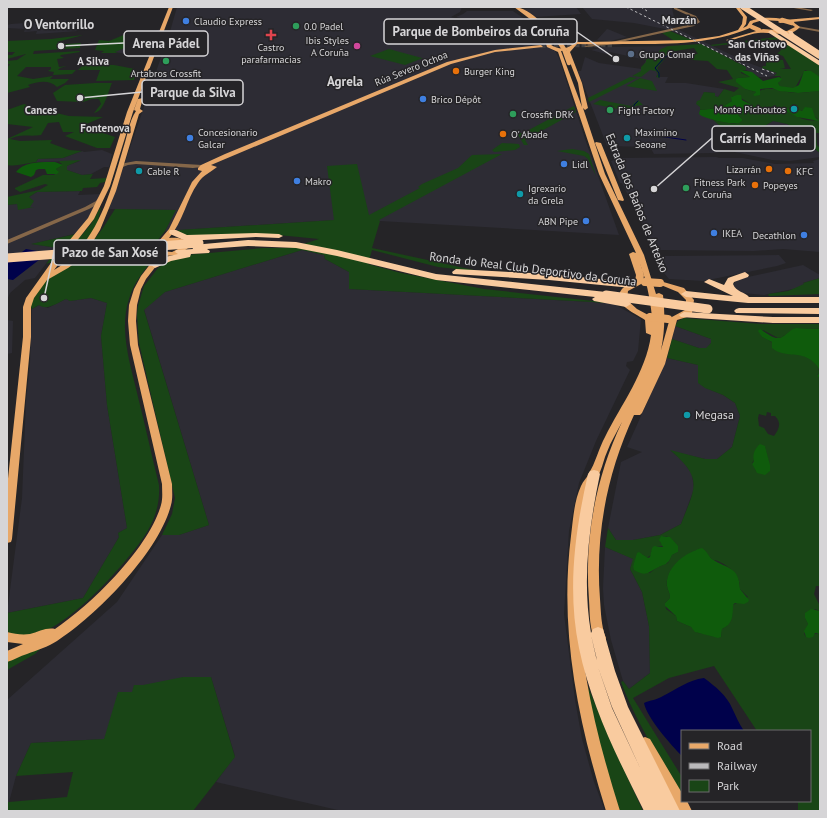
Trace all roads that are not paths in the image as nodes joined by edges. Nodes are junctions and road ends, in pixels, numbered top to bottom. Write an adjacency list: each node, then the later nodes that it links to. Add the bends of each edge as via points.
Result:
1 (510, 7): 8 (main road)
2 (516, 7): 8 (main road)
3 (742, 7): 9 (main road, via 771,17); 10 (main road); 12 (main road); 19 (main road, via 744,24 740,29); 33 (highway, bridge)
4 (790, 7): 7 (street)
5 (173, 8): 39 (main road)
6 (675, 8): 27 (street, via 695,17 698,22)
7 (811, 10)
8 (523, 14): 18 (main road); 22 (main road, via 549,35 553,40)
9 (802, 18): 11 (main road); 13 (main road)
10 (770, 19): 12 (main road); 13 (main road)
11 (820, 19): 15 (main road, via 801,22); 21 (main road, via 765,26)
12 (754, 20): 14 (main road, via 750,23)
13 (780, 20): 15 (main road, bridge)
14 (751, 26): 16 (main road, bridge); 19 (main road)
15 (795, 27): 16 (main road); 17 (street); 33 (highway, via 792,35)
16 (769, 31): 20 (main road); 24 (highway)
17 (818, 31)
18 (555, 36): 23 (main road); 25 (main road, via 572,42); 34 (main road, bridge)
19 (725, 36): 21 (main road)
20 (741, 37): 21 (main road); 24 (main road, via 765,33)
21 (710, 41): 26 (main road)
22 (551, 42): 23 (main road); 31 (main road, via 548,46)
23 (568, 42): 25 (main road); 30 (main road, via 574,45)
24 (787, 42): 35 (highway)
25 (591, 43): 27 (main road)
26 (688, 43): 27 (main road); 28 (main road, via 659,46)
27 (613, 44): 28 (street)
28 (586, 46): 30 (main road); 32 (main road, via 572,49)
29 (541, 47): 31 (main road); 36 (main road, Rúa Severo Ochoa, via 501,50 458,60); 40 (main road, Rúa Severo Ochoa, via 508,50 471,58)
30 (572, 48): 31 (main road); 32 (main road, via 568,51)
31 (558, 50): 37 (main road, Estrada dos Baños de Arteixo)
32 (569, 54): 38 (main road, Estrada dos Baños de Arteixo, via 580,83)
33 (819, 56)
34 (568, 63): 37 (main road, Estrada dos Baños de Arteixo); 38 (main road, Estrada dos Baños de Arteixo)
35 (820, 64)
36 (381, 90): 40 (main road, via 324,116); 44 (main road, Rúa Severo Ochoa)
37 (578, 102): 46 (main road, Estrada dos Baños de Arteixo)
38 (585, 108): 83 (main road, Estrada dos Baños de Arteixo, via 614,184 646,254 662,316 660,342 654,362)
39 (134, 112): 41 (main road); 45 (main road)
40 (326, 117): 44 (main road, Rúa Severo Ochoa, via 240,153 214,166 213,169)
41 (124, 156): 42 (street, via 125,159); 43 (main road)
42 (136, 162): 43 (street); 44 (street)
43 (120, 165): 45 (main road); 48 (main road)
44 (203, 168): 49 (main road, Rúa Severo Ochoa, via 195,182)
45 (107, 186): 47 (main road)
46 (610, 191): 68 (main road, via 637,264); 82 (main road, Estrada dos Baños de Arteixo, via 646,271 653,294 656,320 649,355)
47 (96, 206): 48 (main road, via 103,206); 51 (street); 52 (main road, via 91,219)
48 (97, 231): 55 (main road)
49 (175, 236): 50 (highway, via 256,235); 57 (main road, Rúa Severo Ochoa, via 186,244); 58 (main road, via 156,248)
50 (307, 241): 53 (highway, Ronda do Real Club Deportivo da Coruña, via 270,239); 60 (highway, Ronda do Real Club Deportivo da Coruña, via 340,247)
51 (7, 242)
52 (71, 244): 55 (main road, via 66,251 68,254 75,254); 66 (main road)
53 (198, 245): 54 (highway, Ronda do Real Club Deportivo da Coruña, via 277,243); 59 (highway, Ronda do Real Club Deportivo da Coruña, bridge); 61 (highway, Ronda do Real Club Deportivo da Coruña)
54 (316, 248): 56 (highway, via 271,246); 60 (highway, Ronda do Real Club Deportivo da Coruña)
55 (84, 249): 66 (main road, via 76,259)
56 (211, 251): 57 (highway); 63 (highway, via 175,257)
57 (176, 253): 58 (main road); 63 (main road)
58 (162, 254): 63 (main road)
59 (7, 258)
60 (376, 259): 62 (highway, Ronda do Real Club Deportivo da Coruña); 64 (highway, Ronda do Real Club Deportivo da Coruña)
61 (7, 263)
62 (408, 265): 68 (highway, via 460,273); 69 (highway, Ronda do Real Club Deportivo da Coruña, via 464,276)
63 (153, 267): 85 (main road, via 137,290 131,327 167,484 166,507 153,533 128,568)
64 (427, 275): 69 (highway, Ronda do Real Club Deportivo da Coruña, via 487,283); 74 (highway, via 460,284)
65 (745, 275): 70 (highway, via 731,280 728,284)
66 (41, 282): 84 (main road, via 28,303 27,337)
67 (709, 282): 70 (highway)
68 (639, 284): 71 (main road, bridge, via 660,283); 74 (main road, via 627,288 623,293)
69 (607, 292): 75 (highway, Ronda do Real Club Deportivo da Coruña, bridge)
70 (735, 293): 72 (highway, via 748,297)
71 (686, 294): 73 (highway, via 748,300); 78 (main road, via 691,305)
72 (820, 296)
73 (820, 300)
74 (626, 304): 79 (main road)
75 (707, 306): 76 (highway, Ronda do Real Club Deportivo da Coruña); 77 (highway, Ronda do Real Club Deportivo da Coruña, via 756,312)
76 (820, 306)
77 (820, 311)
78 (684, 315): 80 (main road); 81 (highway)
79 (646, 316): 80 (main road, bridge); 82 (main road, via 650,323 650,338)
80 (671, 319): 83 (main road, via 660,364)
81 (820, 320)
82 (603, 449): 83 (main road, Estrada dos Baños de Arteixo)
83 (600, 476): 87 (main road, Estrada dos Baños de Arteixo, via 593,566); 91 (main road, via 586,484 575,539 572,567 574,626 580,684 591,738); 92 (highway, via 587,502 580,556 580,592 586,644 603,704)
84 (7, 539)
85 (72, 623): 86 (main road); 90 (main road, via 52,638)
86 (52, 632): 88 (main road, via 26,640); 89 (main road, via 36,641)
87 (598, 633): 93 (highway, via 607,672 619,703); 94 (main road, Estrada dos Baños de Arteixo, via 612,673 637,728)
88 (7, 637)
89 (7, 650)
90 (7, 657)
91 (613, 811)
92 (652, 811)
93 (671, 811)
94 (685, 811)

